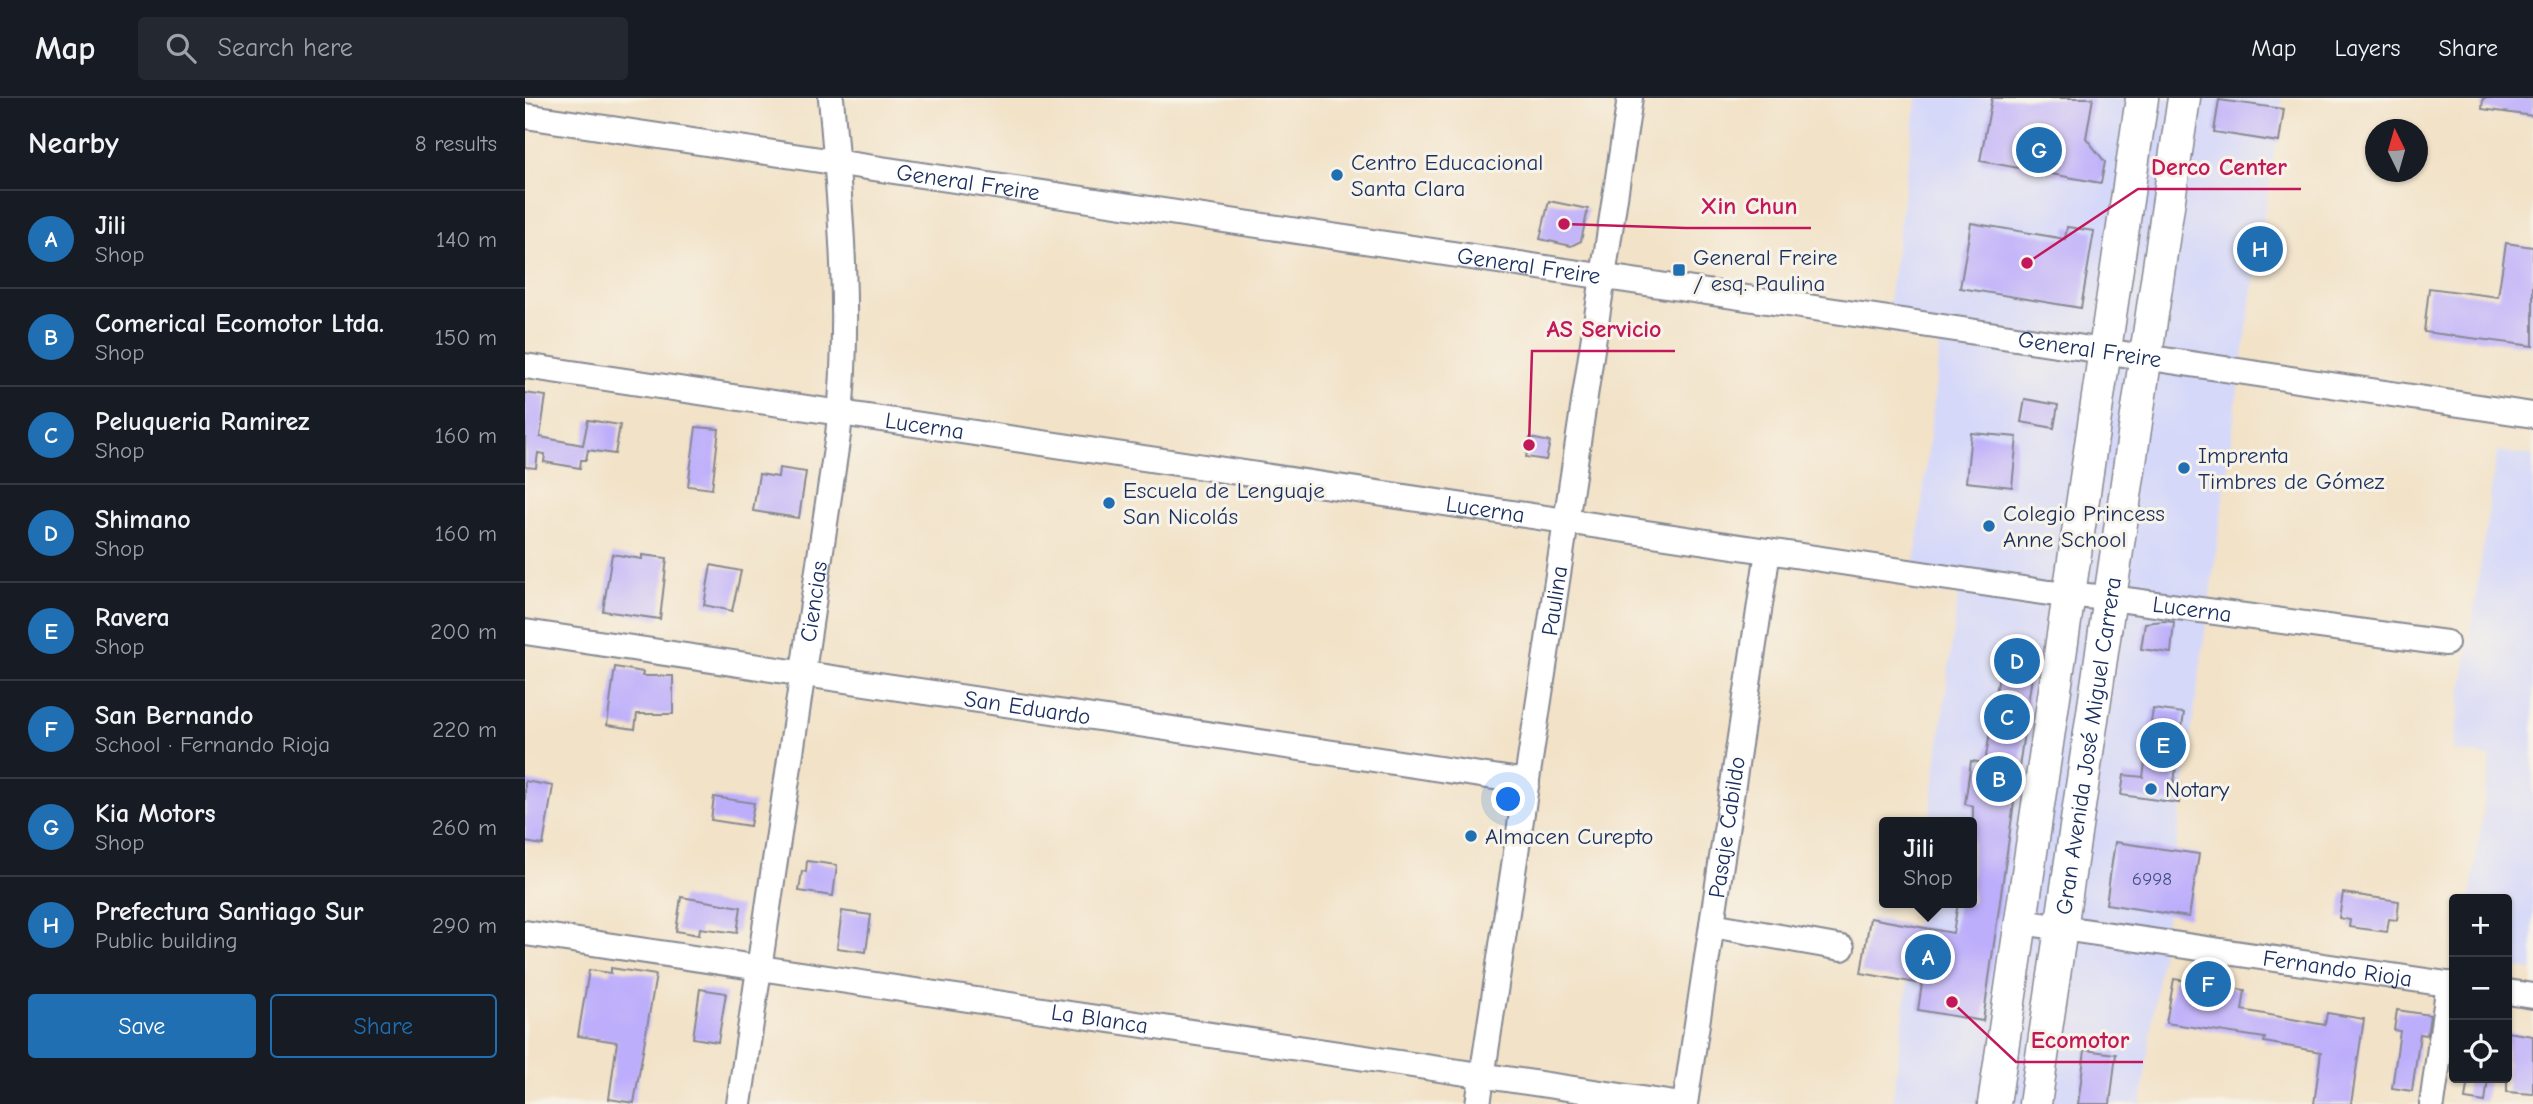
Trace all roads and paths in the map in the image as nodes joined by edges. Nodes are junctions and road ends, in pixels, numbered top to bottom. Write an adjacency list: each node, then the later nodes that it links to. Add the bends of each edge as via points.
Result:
1 (831, 98): 6 (street, Ciencias)
2 (1630, 98): 7 (street, Paulina)
3 (2142, 98): 8 (main road, Gran Avenida José Miguel Carrera)
4 (2184, 98): 9 (main road, Gran Avenida José Miguel Carrera)
5 (525, 116): 6 (street, General Freire)
6 (837, 162): 7 (street, General Freire); 11 (street, Ciencias, via 845,271)
7 (1604, 275): 8 (street, General Freire); 13 (street, Paulina)
8 (2105, 351): 9 (street, General Freire); 15 (main road, Gran Avenida José Miguel Carrera)
9 (2147, 357): 12 (street, General Freire); 16 (main road, Gran Avenida José Miguel Carrera)
10 (525, 366): 11 (street, Lucerna)
11 (841, 413): 13 (street, Lucerna); 19 (street, Ciencias)
12 (2533, 415)
13 (1567, 521): 14 (street, Lucerna); 20 (street, Paulina)
14 (1768, 551): 15 (street, Lucerna); 22 (street, Pasaje Cabildo)
15 (2069, 596): 16 (street, Lucerna); 21 (main road, Gran Avenida José Miguel Carrera)
16 (2111, 598): 18 (street, Lucerna); 23 (main road, Gran Avenida José Miguel Carrera)
17 (525, 632): 19 (street, San Eduardo)
18 (2447, 643)
19 (802, 673): 20 (street, San Eduardo); 26 (street, Ciencias)
20 (1527, 782): 31 (street, Paulina)
21 (2021, 922): 23 (street, Fernando Rioja); 36 (main road, Gran Avenida José Miguel Carrera)
22 (1712, 925): 25 (street); 35 (street, Pasaje Cabildo)
23 (2061, 928): 27 (street, Fernando Rioja); 37 (main road, Gran Avenida José Miguel Carrera)
24 (525, 933): 26 (street, La Blanca)
25 (1842, 948)
26 (759, 968): 31 (street, La Blanca); 32 (street, Ciencias)
27 (2449, 985)
28 (2512, 993): 29 (street)
29 (2533, 996)
30 (2449, 1003): 38 (street, Fernando Rioja)
31 (1482, 1075): 33 (street, Paulina); 34 (street, La Blanca)
32 (739, 1104)
33 (1478, 1104)
34 (1675, 1104)
35 (1685, 1104)
36 (1994, 1104)
37 (2035, 1104)
38 (2432, 1104)

